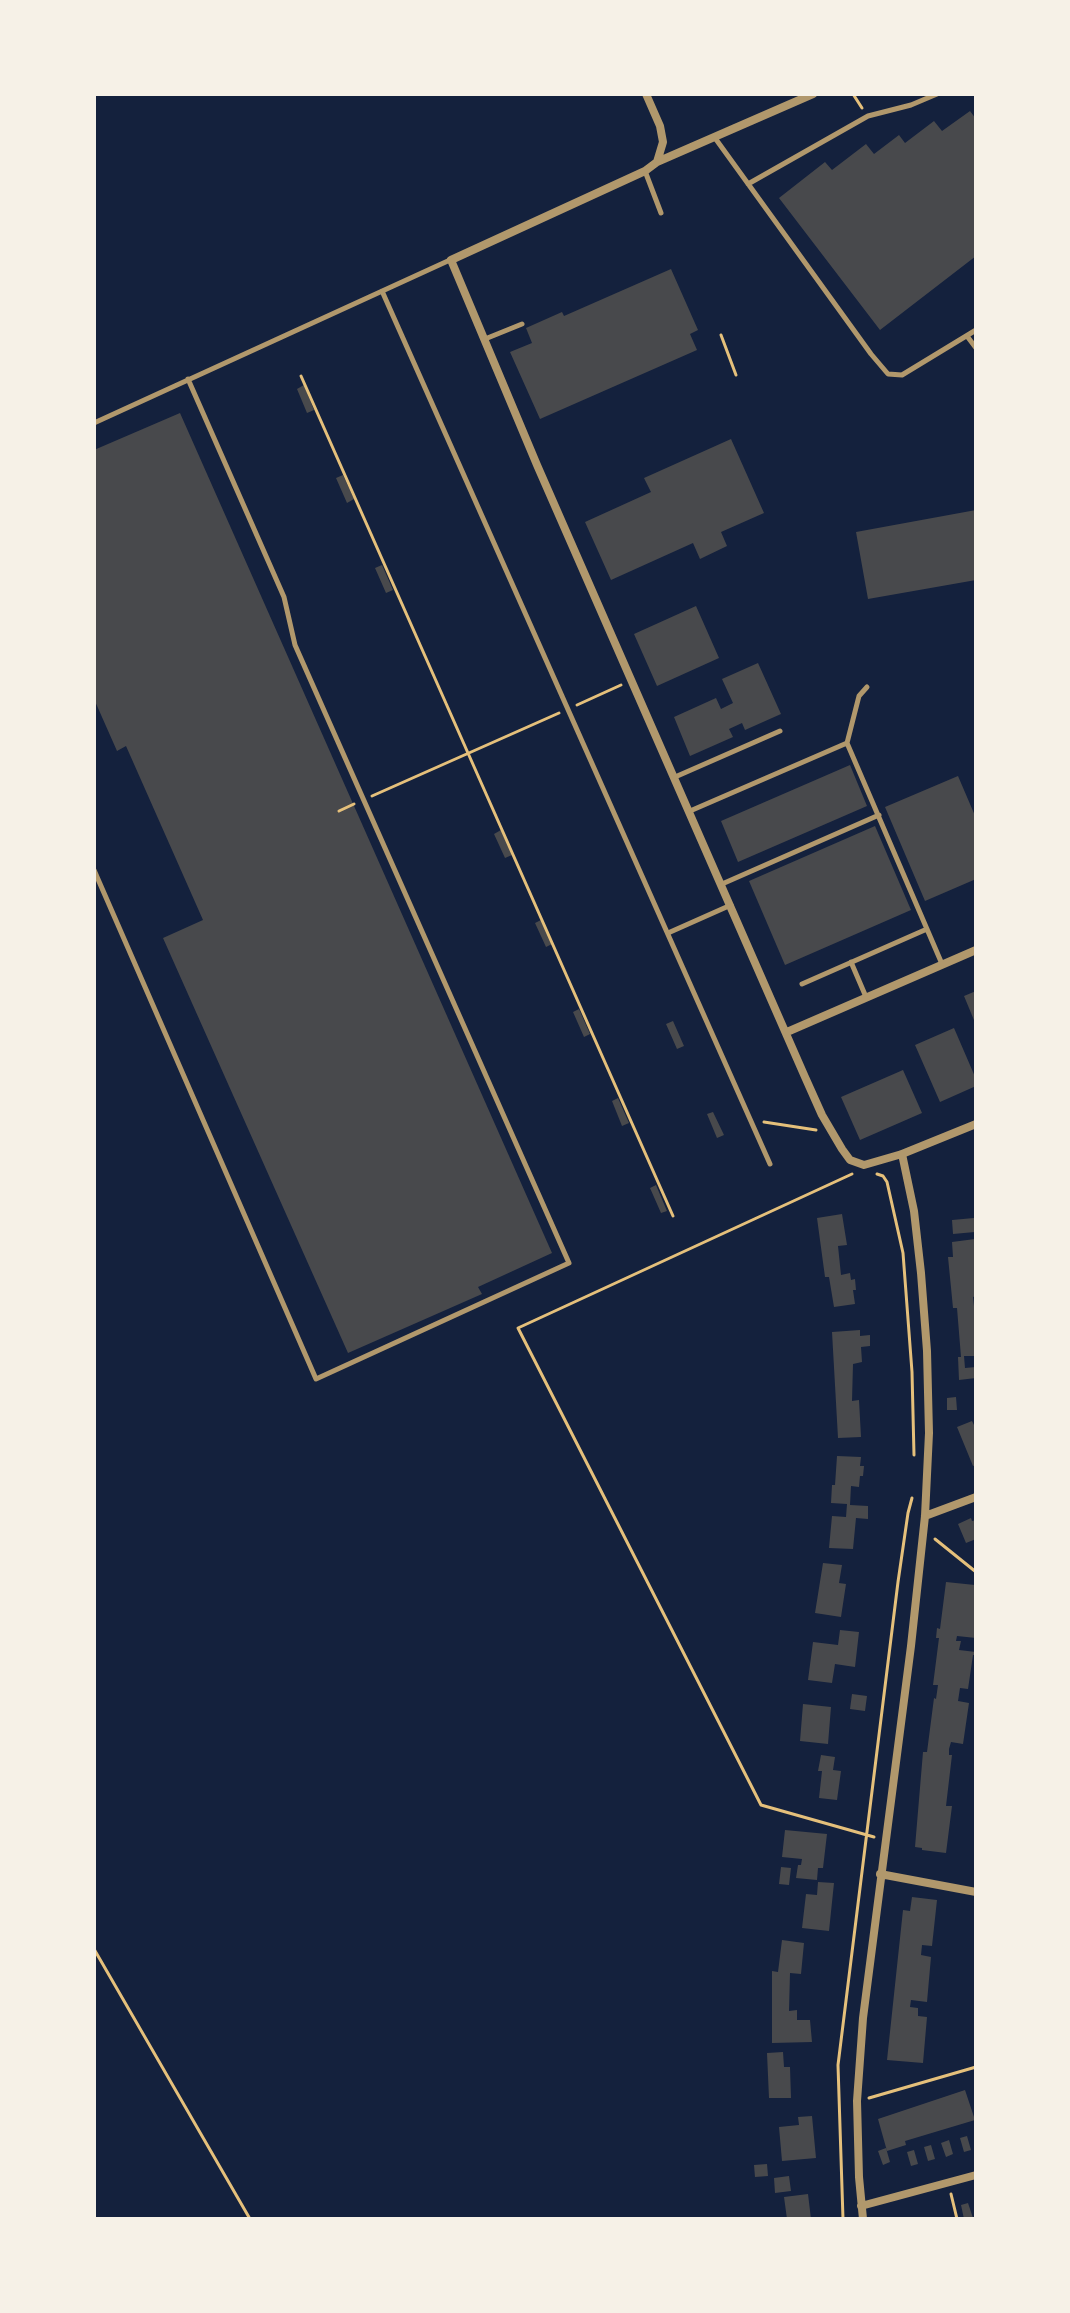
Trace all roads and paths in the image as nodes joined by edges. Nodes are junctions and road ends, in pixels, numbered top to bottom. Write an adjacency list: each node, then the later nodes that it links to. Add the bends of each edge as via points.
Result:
1 (646, 94): 7 (street, via 663,142)
2 (813, 94): 6 (street)
3 (853, 94): 5 (path)
4 (937, 94): 5 (lane)
5 (868, 116): 9 (lane)
6 (715, 138): 7 (street); 9 (lane)
7 (657, 162): 8 (street)
8 (645, 171): 10 (lane); 11 (street)
9 (748, 184): 16 (lane, via 888,374 902,375)
10 (661, 213)
11 (451, 260): 12 (lane); 17 (street)
12 (382, 291): 21 (lane); 25 (lane)
13 (522, 324): 17 (lane)
14 (976, 330): 16 (lane)
15 (721, 335): 19 (path)
16 (967, 335): 18 (lane)
17 (484, 340): 23 (street)
18 (976, 348)
19 (736, 375)
20 (301, 376): 28 (path)
21 (188, 379): 22 (lane); 30 (lane, via 284,597 295,645)
22 (94, 423)
23 (631, 680): 25 (path); 29 (street)
24 (867, 687): 27 (lane, via 859,696)
25 (568, 709): 28 (path); 38 (lane)
26 (780, 731): 29 (lane)
27 (847, 743): 32 (lane); 33 (lane)
28 (469, 753): 30 (path); 52 (path)
29 (675, 777): 32 (street)
30 (364, 800): 31 (path); 34 (lane, via 569,1263 316,1379)
31 (339, 811)
32 (690, 811): 35 (street)
33 (879, 815): 35 (lane); 37 (lane)
34 (94, 870)
35 (722, 884): 36 (street)
36 (731, 905): 38 (lane); 44 (street)
37 (927, 929): 40 (lane); 41 (lane)
38 (668, 933): 45 (lane)
39 (976, 950): 41 (street)
40 (851, 962): 42 (lane); 43 (lane)
41 (942, 965): 43 (street)
42 (802, 984)
43 (867, 998): 44 (street)
44 (787, 1032): 47 (street)
45 (750, 1118): 47 (path); 49 (lane)
46 (976, 1124): 48 (street)
47 (831, 1131): 50 (street, via 850,1160)
48 (902, 1154): 50 (street); 56 (street, via 914,1211 927,1351)
49 (770, 1164)
50 (864, 1165): 59 (path, via 810,1195 518,1328 761,1805)
51 (875, 1173): 53 (path, via 887,1182 903,1253)
52 (673, 1216)
53 (914, 1464)
54 (914, 1493): 59 (path)
55 (976, 1497): 56 (street)
56 (925, 1516): 57 (street)
57 (924, 1530): 58 (path); 60 (street)
58 (976, 1572)
59 (867, 1836): 60 (path); 70 (path, via 838,2065)
60 (885, 1840): 61 (street)
61 (880, 1874): 62 (street); 65 (street)
62 (976, 1892)
63 (94, 1949): 69 (path)
64 (976, 2067): 65 (path)
65 (857, 2101): 68 (street)
66 (976, 2175): 67 (street)
67 (948, 2183): 68 (street); 72 (path)
68 (861, 2206): 71 (street)
69 (250, 2219)
70 (843, 2219)
71 (863, 2219)
72 (957, 2219)

